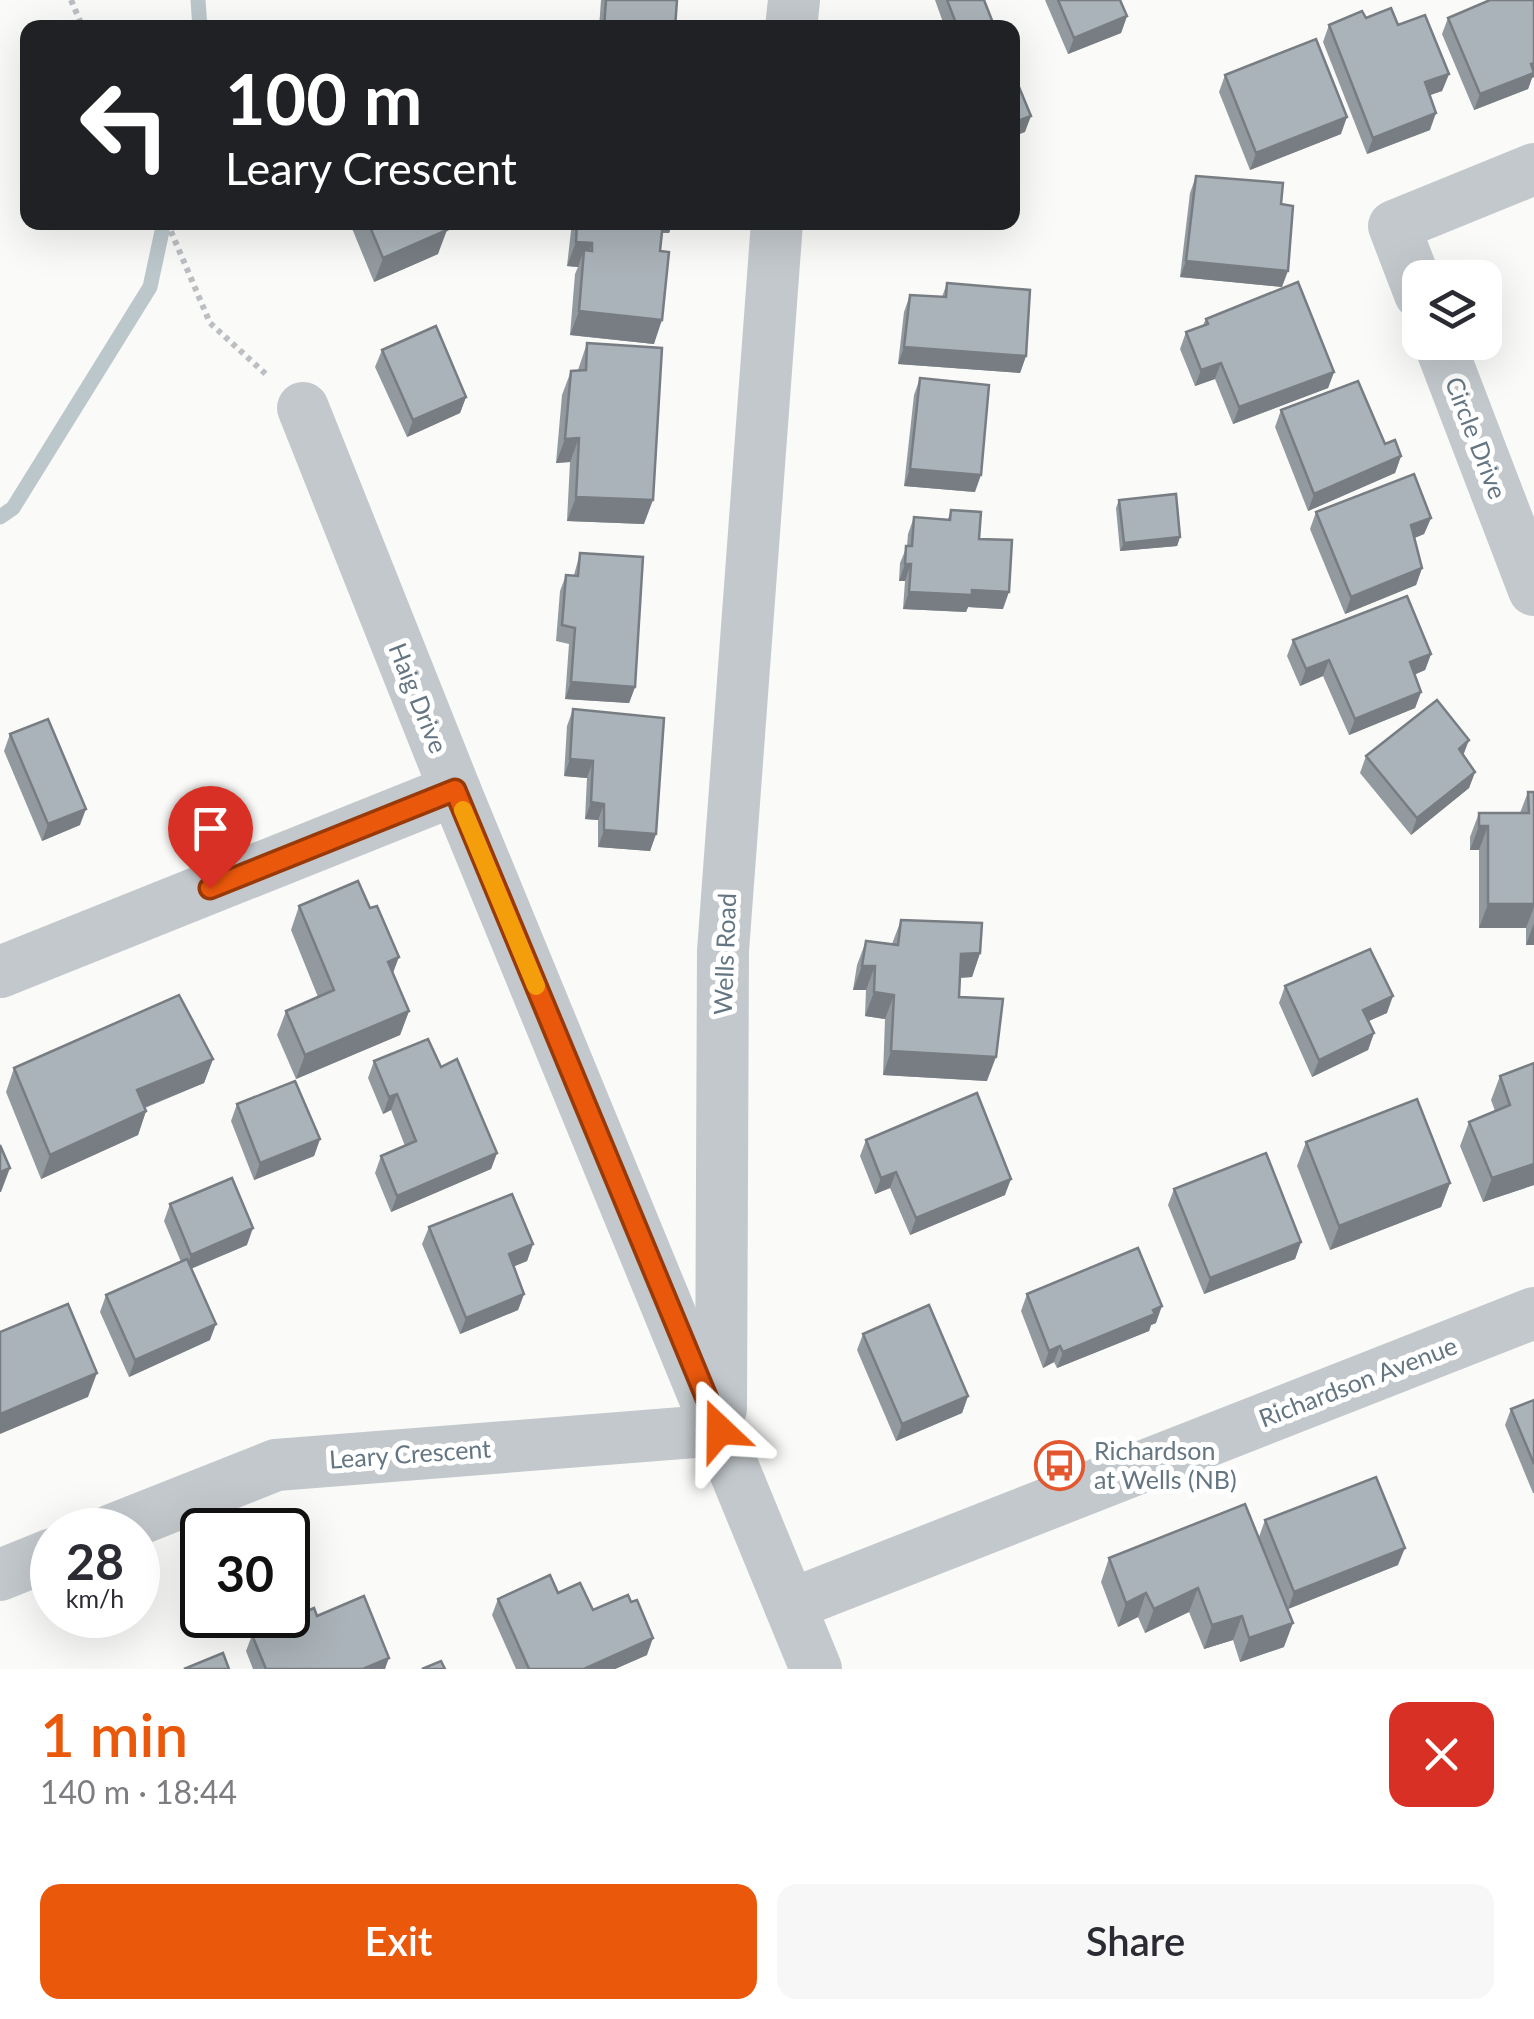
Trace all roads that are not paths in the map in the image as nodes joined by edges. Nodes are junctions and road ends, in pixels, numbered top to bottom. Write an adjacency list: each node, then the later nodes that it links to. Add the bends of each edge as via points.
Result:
1 (1534, 169): 3 (street, via 1394,226)
2 (776, 230): 10 (street, Wells Road, via 723,951)
3 (1407, 260)
4 (1446, 360): 6 (street, Circle Drive)
5 (303, 408): 7 (street, Haig Drive)
6 (1534, 590)
7 (455, 790): 8 (street); 10 (street, Haig Drive)
8 (0, 972)
9 (1534, 1313): 14 (street, Richardson Avenue)
10 (720, 1430): 11 (street, Leary Crescent, via 276,1465); 14 (street, Wells Road)
11 (160, 1511)
12 (30, 1563): 13 (street)
13 (0, 1575)
14 (790, 1606): 15 (street, Wells Road)
15 (816, 1669)

